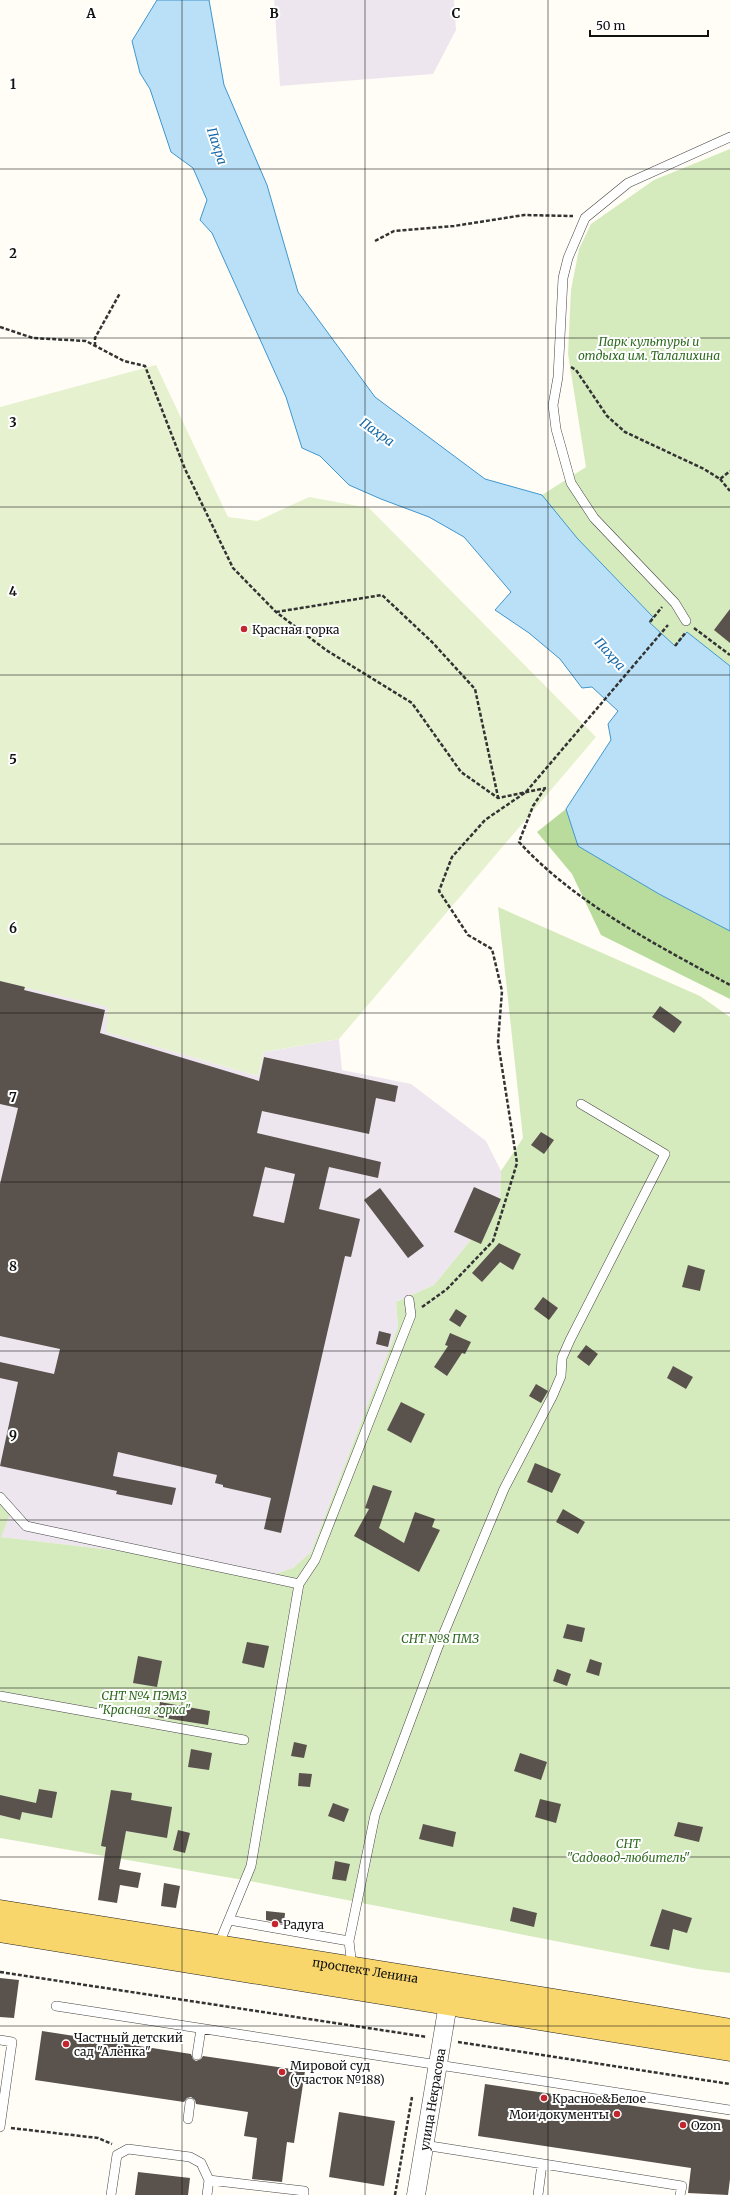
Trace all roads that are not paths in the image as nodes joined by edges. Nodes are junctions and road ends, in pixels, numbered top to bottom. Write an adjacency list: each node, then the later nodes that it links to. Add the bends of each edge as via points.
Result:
1 (730, 138): 2 (lane, via 628,183 585,218 568,258 563,278 558,377 553,405 556,429 571,483 594,518 675,603)
2 (686, 621)
3 (581, 1104): 12 (lane, via 665,1154 570,1340 562,1358 561,1376 552,1397 504,1489 438,1647 375,1815)
4 (409, 1300): 6 (lane, via 411,1315 315,1560)
5 (0, 1497): 6 (lane, via 26,1526)
6 (299, 1584): 10 (lane, via 251,1866)
7 (0, 1696): 8 (lane)
8 (244, 1740)
9 (0, 1911): 13 (main road, проспект Ленина)
10 (229, 1920): 12 (lane); 13 (lane)
11 (0, 1930): 15 (main road, проспект Ленина)
12 (349, 1942): 14 (lane)
13 (218, 1946): 14 (main road, проспект Ленина)
14 (352, 1968): 18 (main road, проспект Ленина)
15 (448, 2004): 20 (main road, проспект Ленина); 22 (street, улица Некрасова)
16 (56, 2006): 17 (lane)
17 (202, 2029): 21 (lane); 22 (lane)
18 (730, 2030)
19 (0, 2040): 26 (lane, via 12,2042)
20 (730, 2050)
21 (198, 2055)
22 (438, 2065): 24 (lane); 27 (street, улица Некрасова)
23 (190, 2103): 25 (lane)
24 (730, 2110)
25 (188, 2119)
26 (0, 2127)
27 (424, 2146): 28 (lane); 33 (street, улица Некрасова)
28 (542, 2164): 34 (lane); 35 (lane, via 682,2186)
29 (209, 2180): 30 (lane); 31 (lane, via 201,2163 190,2157 128,2149 117,2155); 32 (lane)
30 (304, 2193)
31 (111, 2195)
32 (207, 2195)
33 (416, 2195)
34 (538, 2195)
35 (680, 2195)

